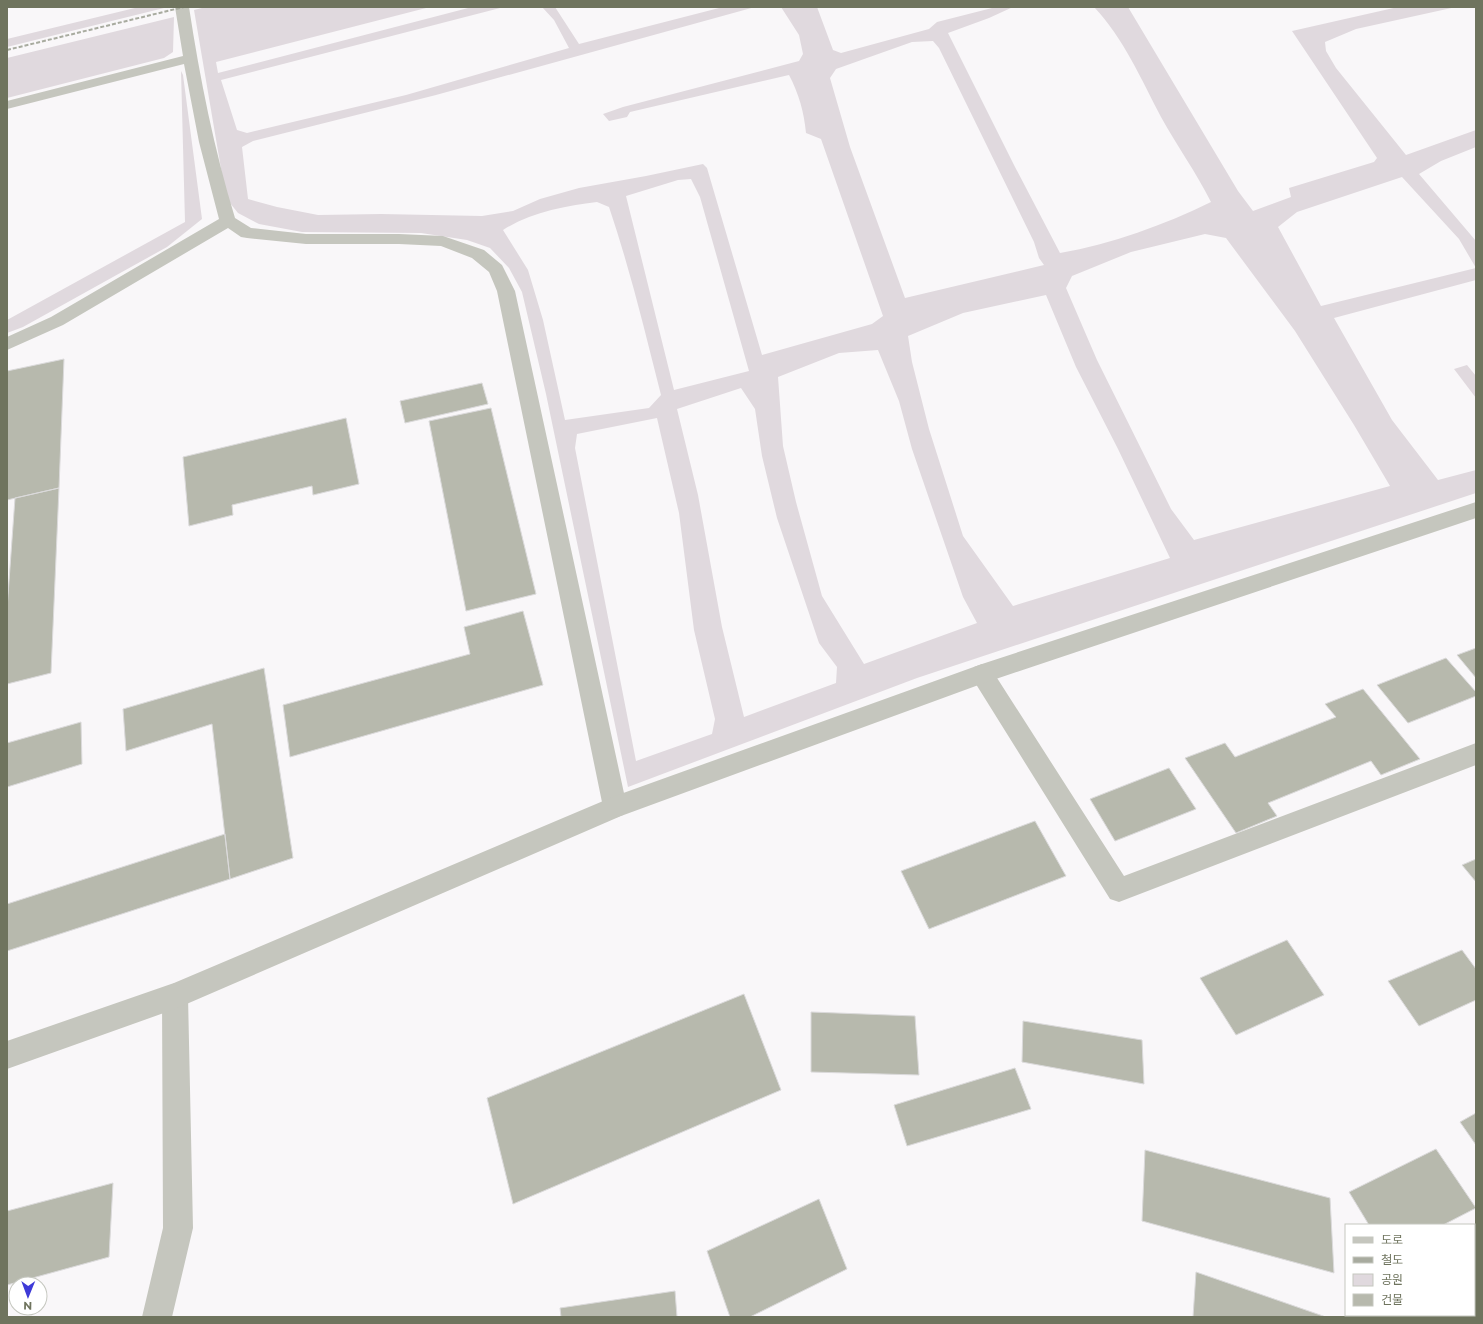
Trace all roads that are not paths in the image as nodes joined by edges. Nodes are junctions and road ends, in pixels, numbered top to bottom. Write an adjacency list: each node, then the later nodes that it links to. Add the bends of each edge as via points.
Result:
1 (182, 7): 2 (street)
2 (188, 59): 3 (street); 4 (street)
3 (7, 105)
4 (228, 221): 5 (street, via 57,321); 9 (street, via 247,233 306,239 443,241 478,254 496,269 506,291)
5 (7, 344)
6 (1476, 510): 7 (street)
7 (982, 674): 8 (street, via 1119,890); 9 (street)
8 (1476, 754)
9 (615, 807): 10 (street)
10 (175, 996): 11 (street); 12 (street, via 178,1228)
11 (7, 1055)
12 (158, 1317)

